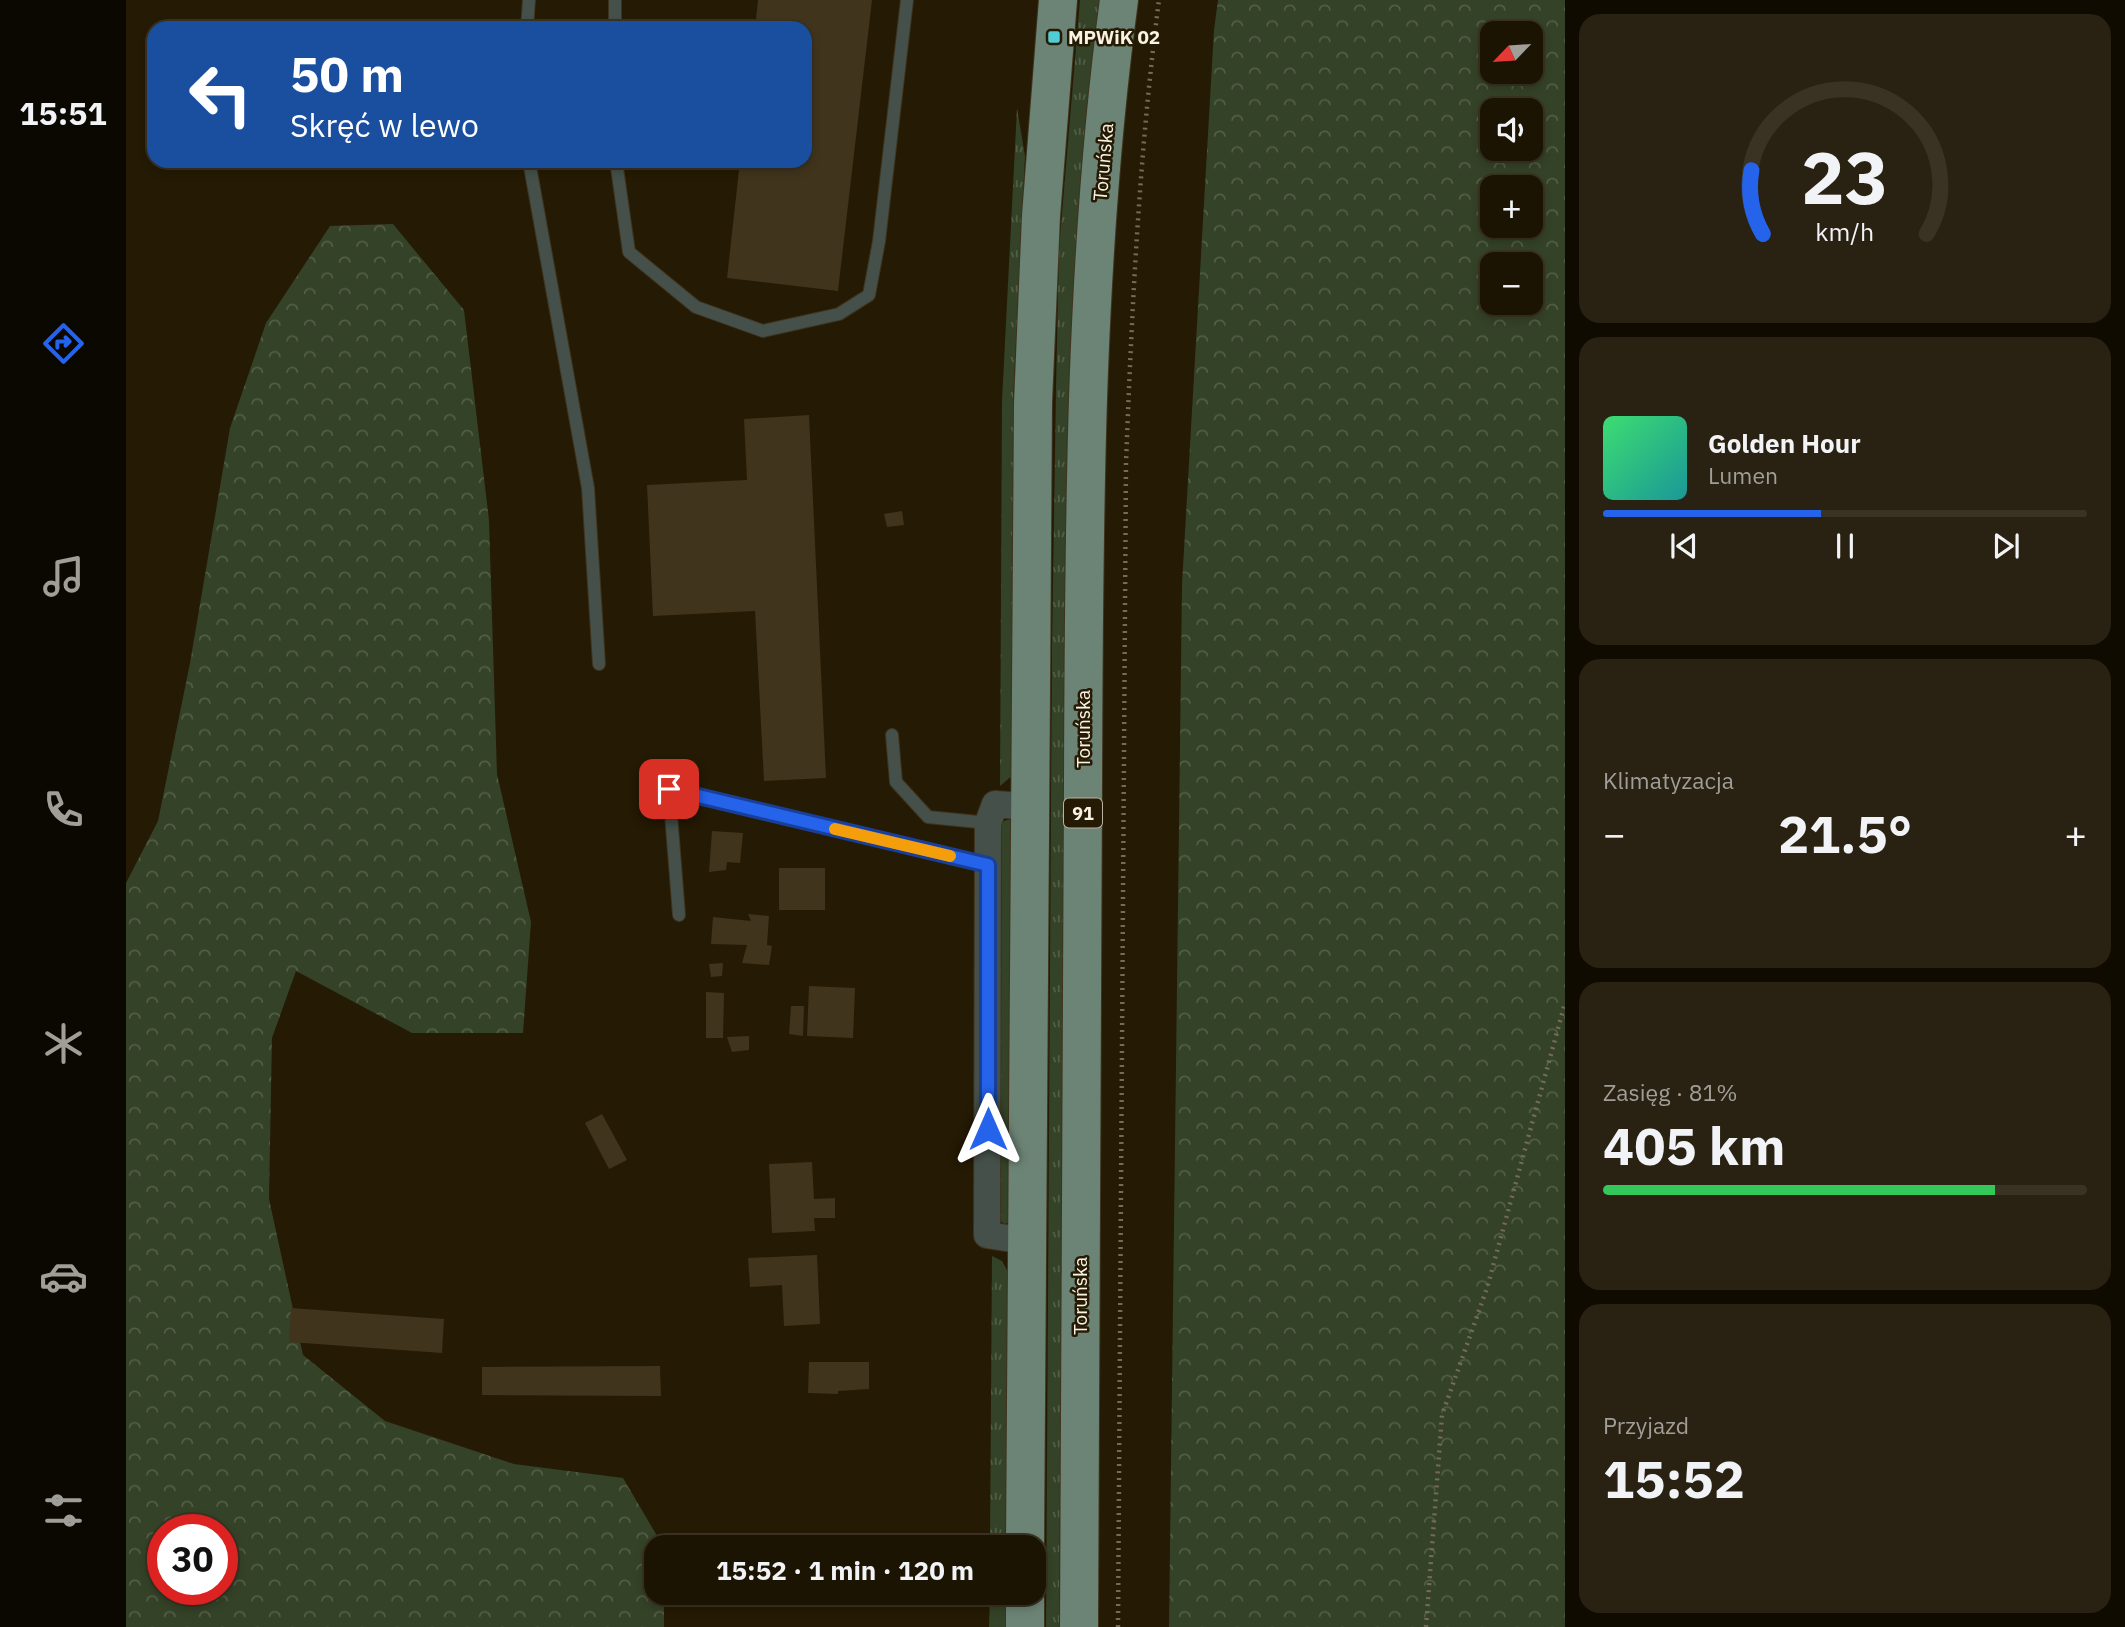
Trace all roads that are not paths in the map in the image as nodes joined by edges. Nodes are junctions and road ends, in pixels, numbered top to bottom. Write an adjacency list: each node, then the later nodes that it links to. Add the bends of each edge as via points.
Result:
1 (529, 0): 6 (lane)
2 (615, 0): 7 (lane)
3 (907, 0): 9 (lane, via 869,295 839,314 762,331 696,307 629,251)
4 (1058, 0): 12 (main road, via 1041,216 1033,403)
5 (1119, 0): 20 (main road, Toruńska / 91, via 1098,217 1087,402)
6 (528, 21)
7 (615, 21)
8 (530, 168): 10 (lane, via 588,488)
9 (617, 168)
10 (599, 664)
11 (892, 735): 13 (lane, via 896,782 929,817)
12 (1031, 807): 13 (street, via 995,804); 16 (main road)
13 (988, 822): 14 (street)
14 (988, 865): 15 (lane, via 669,789); 16 (street, via 988,1235)
15 (679, 915)
16 (1026, 1241): 17 (main road)
17 (1025, 1535)
18 (1025, 1605): 19 (main road)
19 (1024, 1627)
20 (1079, 1627)

